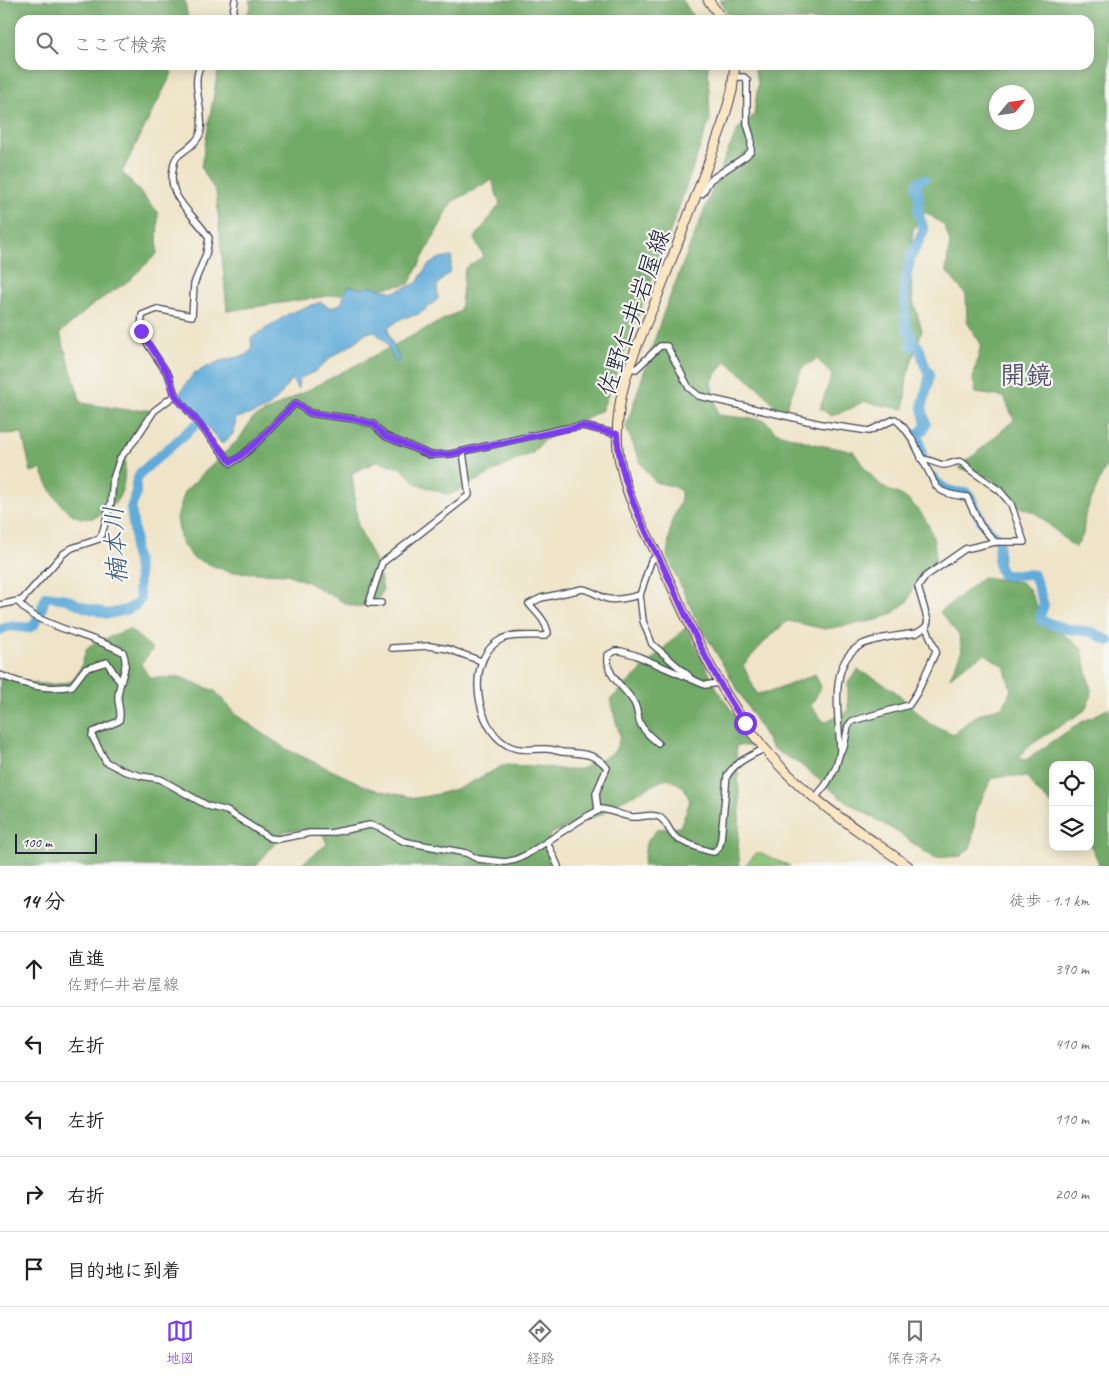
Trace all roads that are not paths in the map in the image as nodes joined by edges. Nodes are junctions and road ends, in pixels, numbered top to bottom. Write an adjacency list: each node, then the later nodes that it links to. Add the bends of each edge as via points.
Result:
1 (235, 0): 3 (street)
2 (708, 0): 4 (main road)
3 (233, 15)
4 (719, 15)
5 (198, 70): 10 (street, via 202,131 176,158 172,179 183,207 209,238 194,284 192,316 153,309 142,315 140,322 141,331 169,376)
6 (734, 70): 7 (main road, 佐野仁井岩屋線)
7 (734, 77): 8 (main road, 佐野仁井岩屋線, via 722,126); 8 (street, via 747,80 751,151 710,180 702,194)
8 (697, 194): 9 (main road, 佐野仁井岩屋線)
9 (630, 368): 11 (main road, 佐野仁井岩屋線, via 621,396); 13 (street, via 636,369 660,346 667,346 689,388 699,396 821,424 869,431 894,418 904,425)
10 (175, 395): 12 (street, via 231,462 241,457 296,403 310,413 373,424 385,436 430,455); 17 (street, via 154,411 120,458 99,539 63,554 28,596)
11 (617, 434): 12 (street, via 583,426); 15 (main road, 佐野仁井岩屋線, via 625,485)
12 (462, 452): 18 (street, via 469,495 382,563 369,603)
13 (924, 459): 14 (street, via 938,488 967,497 980,525); 14 (street, via 945,465 956,461 966,464 1000,491 1010,504 1024,542)
14 (997, 542): 20 (street, via 956,553 920,583 919,592 928,616)
15 (658, 555): 16 (street, via 651,561); 26 (main road, 佐野仁井岩屋線)
16 (640, 595): 22 (street, via 609,599 582,589 541,598 529,604 542,618 548,633 544,636 505,637 486,651); 24 (street, via 643,621 652,644)
17 (18, 602): 19 (street); 25 (street, via 32,614 123,652 127,660)
18 (381, 603)
19 (0, 605)
20 (926, 627): 29 (street, via 936,651 909,705 852,721); 29 (street, via 917,633 861,645 845,658 836,707)
21 (392, 648): 22 (street, via 439,647)
22 (481, 661): 31 (street, via 479,695 492,732 514,749 583,753 604,763 607,768 596,793)
23 (0, 676): 25 (street, via 29,686 60,688 72,686 85,669 108,662)
24 (693, 678): 26 (street, via 705,685); 27 (street, via 621,651 608,655 607,665 612,676 638,709 639,722 644,730)
25 (120, 682): 32 (street, via 119,721 93,732 92,736 106,762 124,771 160,779 208,806 227,811 270,838 310,832 330,833 370,825 403,841 466,853 478,859 505,862 526,855)
26 (719, 683): 28 (main road, 佐野仁井岩屋線)
27 (658, 743)
28 (764, 749): 30 (main road, 佐野仁井岩屋線); 31 (street, via 738,763 726,776 721,839 714,852 700,850 674,836 661,818 653,815 632,817)
29 (840, 752): 30 (street, via 828,783)
30 (815, 798): 34 (main road, 佐野仁井岩屋線)
31 (598, 810): 32 (street)
32 (547, 842): 33 (street)
33 (558, 866)
34 (908, 866)

